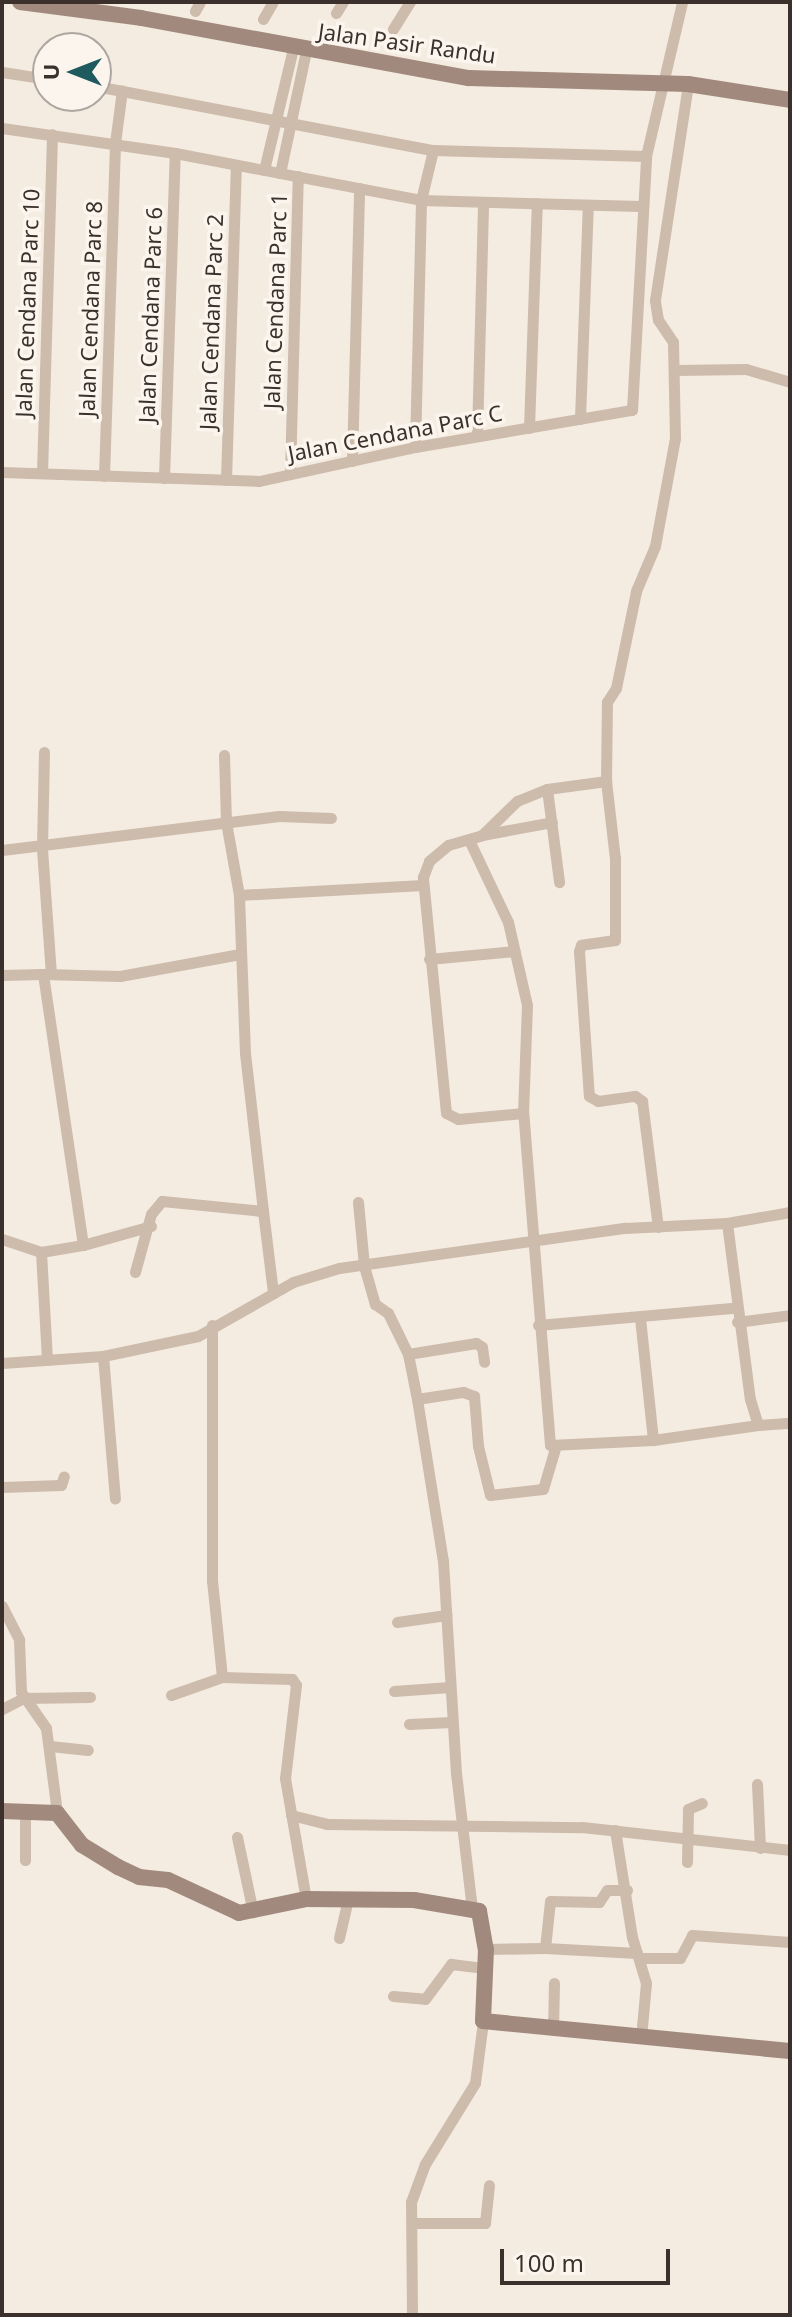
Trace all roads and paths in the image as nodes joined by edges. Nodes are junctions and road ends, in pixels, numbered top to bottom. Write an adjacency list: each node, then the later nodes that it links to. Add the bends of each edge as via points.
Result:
1 (273, 2): 7 (street)
2 (343, 2): 6 (street)
3 (410, 2): 8 (street)
4 (682, 2): 12 (street)
5 (28, 3): 9 (street, Jalan Pasir Randu, via 141,18)
6 (336, 13)
7 (263, 19)
8 (393, 29)
9 (299, 50): 12 (street, Jalan Pasir Randu, via 469,78); 17 (street); 18 (street)
10 (2, 72): 11 (street)
11 (32, 77)
12 (664, 83): 13 (street, Jalan Pasir Randu); 24 (street)
13 (688, 84): 16 (street, Jalan Pasir Randu); 35 (street, via 655,300 658,320 673,342)
14 (112, 88): 15 (street)
15 (122, 90): 17 (street); 21 (street, Jalan Cendana Parc 8)
16 (790, 100)
17 (275, 124): 18 (street); 26 (street)
18 (289, 126): 22 (street); 27 (street)
19 (2, 128): 20 (street)
20 (52, 134): 21 (street); 43 (street, Jalan Cendana Parc 10)
21 (115, 143): 23 (street); 45 (street, Jalan Cendana Parc 8)
22 (433, 150): 24 (street); 30 (street)
23 (175, 153): 25 (street); 46 (street, Jalan Cendana Parc 6)
24 (646, 156): 34 (street)
25 (236, 165): 26 (street); 47 (street, Jalan Cendana Parc 2)
26 (264, 170): 27 (street)
27 (280, 173): 28 (street)
28 (298, 176): 29 (street); 44 (street, Jalan Cendana Parc 1)
29 (359, 188): 30 (street); 41 (street)
30 (421, 200): 31 (street); 40 (street)
31 (483, 202): 32 (street); 39 (street)
32 (537, 203): 33 (street); 38 (street)
33 (588, 205): 34 (street); 37 (street)
34 (640, 206): 37 (street, Jalan Cendana Parc C, via 632,410)
35 (676, 370): 36 (street, via 746,369); 50 (street, via 675,438 655,546 636,591 616,688 607,702)
36 (790, 382)
37 (580, 419): 38 (street, Jalan Cendana Parc C)
38 (529, 428): 39 (street, Jalan Cendana Parc C)
39 (477, 436): 40 (street, Jalan Cendana Parc C)
40 (415, 447): 41 (street, Jalan Cendana Parc C)
41 (352, 461): 44 (street, Jalan Cendana Parc C)
42 (2, 472): 43 (street, Jalan Cendana Parc C)
43 (42, 473): 45 (street, Jalan Cendana Parc C)
44 (290, 474): 47 (street, Jalan Cendana Parc C, via 259,481)
45 (104, 476): 46 (street, Jalan Cendana Parc C)
46 (164, 478): 47 (street, Jalan Cendana Parc C)
47 (226, 480)
48 (44, 752): 57 (street)
49 (224, 755): 53 (street)
50 (606, 781): 51 (street); 73 (street, via 615,859 615,940 581,945 579,951 589,1096 598,1101 635,1096 642,1101)
51 (547, 789): 54 (street); 55 (street, via 517,801)
52 (331, 818): 53 (street)
53 (226, 822): 57 (street); 61 (street)
54 (552, 822): 55 (street); 59 (street)
55 (482, 835): 56 (street)
56 (469, 840): 60 (street, via 448,845 429,861); 62 (street)
57 (42, 849): 58 (street); 65 (street)
58 (2, 850)
59 (559, 882)
60 (423, 885): 61 (street); 64 (street)
61 (239, 895): 63 (street)
62 (515, 951): 64 (street); 67 (street, via 527,1005)
63 (240, 954): 65 (street, via 120,976); 69 (street)
64 (429, 959): 67 (street, via 446,1113 458,1119)
65 (47, 974): 66 (street); 76 (street)
66 (2, 975)
67 (523, 1113): 75 (street)
68 (358, 1202): 78 (street)
69 (263, 1211): 72 (street, via 162,1201 151,1214); 80 (street)
70 (790, 1212): 71 (street)
71 (727, 1223): 73 (street); 81 (street)
72 (151, 1226): 76 (street); 79 (street)
73 (658, 1227): 75 (street)
74 (2, 1239): 77 (street)
75 (532, 1241): 78 (street); 86 (street)
76 (83, 1245): 77 (street)
77 (41, 1252): 89 (street)
78 (364, 1266): 80 (street, via 312,1274); 87 (street, via 375,1304 388,1313)
79 (135, 1272)
80 (273, 1293): 85 (street)
81 (734, 1308): 83 (street); 84 (street)
82 (790, 1315): 84 (street)
83 (640, 1318): 86 (street); 95 (street)
84 (737, 1322): 94 (street)
85 (212, 1325): 88 (street, via 198,1336); 103 (street, via 212,1581)
86 (538, 1325): 96 (street, via 548,1442)
87 (408, 1354): 90 (street, via 476,1343); 92 (street)
88 (103, 1356): 89 (street); 99 (street)
89 (47, 1360): 91 (street)
90 (484, 1362)
91 (2, 1363)
92 (417, 1399): 96 (street, via 463,1392 474,1396 478,1446 490,1495 543,1489); 101 (street)
93 (790, 1423): 94 (street)
94 (758, 1425): 95 (street)
95 (653, 1440): 96 (street)
96 (556, 1445)
97 (64, 1476): 98 (street, via 61,1485)
98 (2, 1487)
99 (115, 1498)
100 (2, 1606): 108 (street, via 19,1640)
101 (447, 1615): 102 (street); 104 (street)
102 (397, 1622)
103 (222, 1677): 106 (street); 119 (street, via 292,1679 296,1685 285,1778)
104 (450, 1687): 105 (street); 110 (street)
105 (394, 1691)
106 (171, 1695)
107 (90, 1697): 108 (street)
108 (24, 1698): 109 (street); 112 (street, via 46,1728)
109 (2, 1709)
110 (451, 1722): 111 (street); 120 (street)
111 (409, 1724)
112 (50, 1746): 113 (street); 118 (street)
113 (88, 1750)
114 (757, 1784): 124 (street)
115 (702, 1803): 123 (street, via 689,1805)
116 (2, 1811): 117 (street)
117 (25, 1811): 118 (street); 126 (street)
118 (57, 1813): 132 (street, via 82,1845 118,1867 139,1877 168,1880 227,1910)
119 (291, 1815): 120 (street, via 326,1824); 129 (street)
120 (464, 1826): 121 (street); 131 (street)
121 (615, 1830): 123 (street); 128 (street)
122 (237, 1837): 132 (street)
123 (685, 1839): 124 (street); 127 (street)
124 (760, 1848): 125 (street)
125 (790, 1850)
126 (25, 1860)
127 (687, 1862)
128 (627, 1890): 135 (street, via 607,1890 599,1902 550,1901); 137 (street)
129 (306, 1899): 130 (street); 132 (street)
130 (347, 1902): 131 (street, via 414,1900); 133 (street)
131 (472, 1909): 136 (street, via 479,1911)
132 (253, 1912)
133 (339, 1938)
134 (790, 1942): 137 (street, via 692,1935 680,1958)
135 (545, 1948): 136 (street); 137 (street)
136 (486, 1949): 138 (street)
137 (638, 1956): 143 (street, via 646,1983)
138 (485, 1968): 140 (street, via 451,1964 425,1999); 141 (street)
139 (554, 1983): 142 (street)
140 (393, 1996)
141 (483, 2021): 142 (street); 146 (street, via 475,2083 418,2179)
142 (553, 2030): 143 (street)
143 (641, 2038): 144 (street)
144 (790, 2051)
145 (489, 2185): 146 (street, via 485,2223)
146 (412, 2223): 147 (street)
147 (412, 2315)

